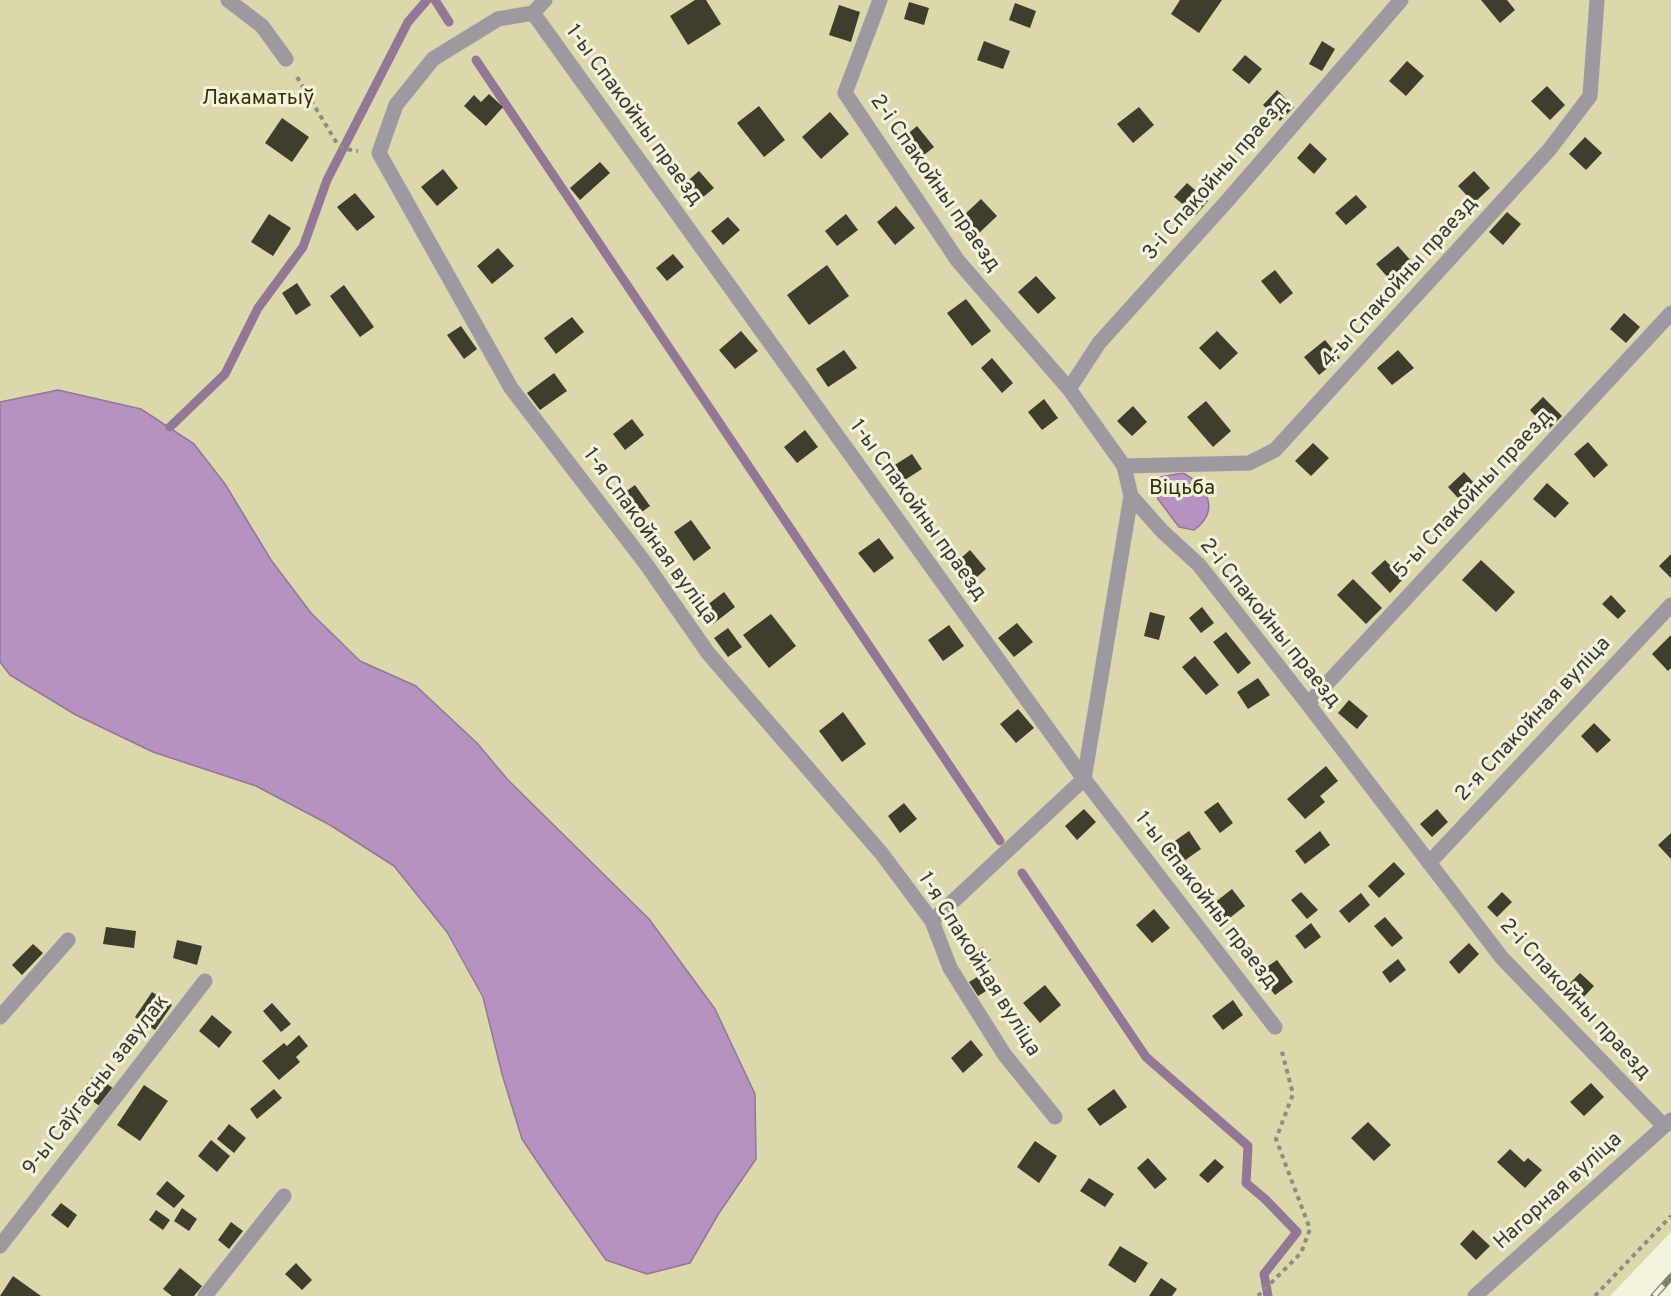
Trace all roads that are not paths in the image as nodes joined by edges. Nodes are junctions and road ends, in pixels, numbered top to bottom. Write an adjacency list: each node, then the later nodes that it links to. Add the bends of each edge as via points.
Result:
1 (228, 0): 7 (lane, via 262,26)
2 (545, 0): 6 (lane)
3 (880, 0): 9 (lane, 2-і Спакойны праезд, via 844,93 958,261)
4 (1401, 0): 9 (lane, 3-і Спакойны праезд, via 1099,343)
5 (1597, 0): 10 (lane, 4-ы Спакойны праезд, via 1590,96 1549,150 1275,450 1249,463)
6 (533, 13): 14 (lane, 1-ы Спакойны праезд); 16 (lane, 1-я Спакойная вуліца, via 498,18 433,59 396,105 379,153 511,388 646,564 708,653 882,854)
7 (286, 59)
8 (1671, 313): 13 (lane, 5-ы Спакойны праезд)
9 (1069, 389): 10 (lane, 2-і Спакойны праезд)
10 (1124, 466): 11 (lane, 2-і Спакойны праезд)
11 (1131, 496): 13 (lane, 2-і Спакойны праезд, via 1199,565); 14 (lane)
12 (1671, 605): 15 (lane, 2-я Спакойная вуліца)
13 (1308, 704): 15 (lane, 2-і Спакойны праезд)
14 (1084, 779): 16 (lane); 20 (lane, 1-ы Спакойны праезд)
15 (1428, 863): 22 (lane, 2-і Спакойны праезд, via 1502,958)
16 (932, 921): 21 (lane, 1-я Спакойная вуліца, via 950,968 1004,1054)
17 (68, 940): 19 (lane)
18 (205, 981): 24 (lane, 9-ы Саўгасны завулак)
19 (0, 1017)
20 (1275, 1027)
21 (1055, 1117)
22 (1667, 1123): 26 (lane, Нагорная вуліца)
23 (284, 1196): 25 (lane)
24 (0, 1246)
25 (205, 1296)
26 (1475, 1296)

